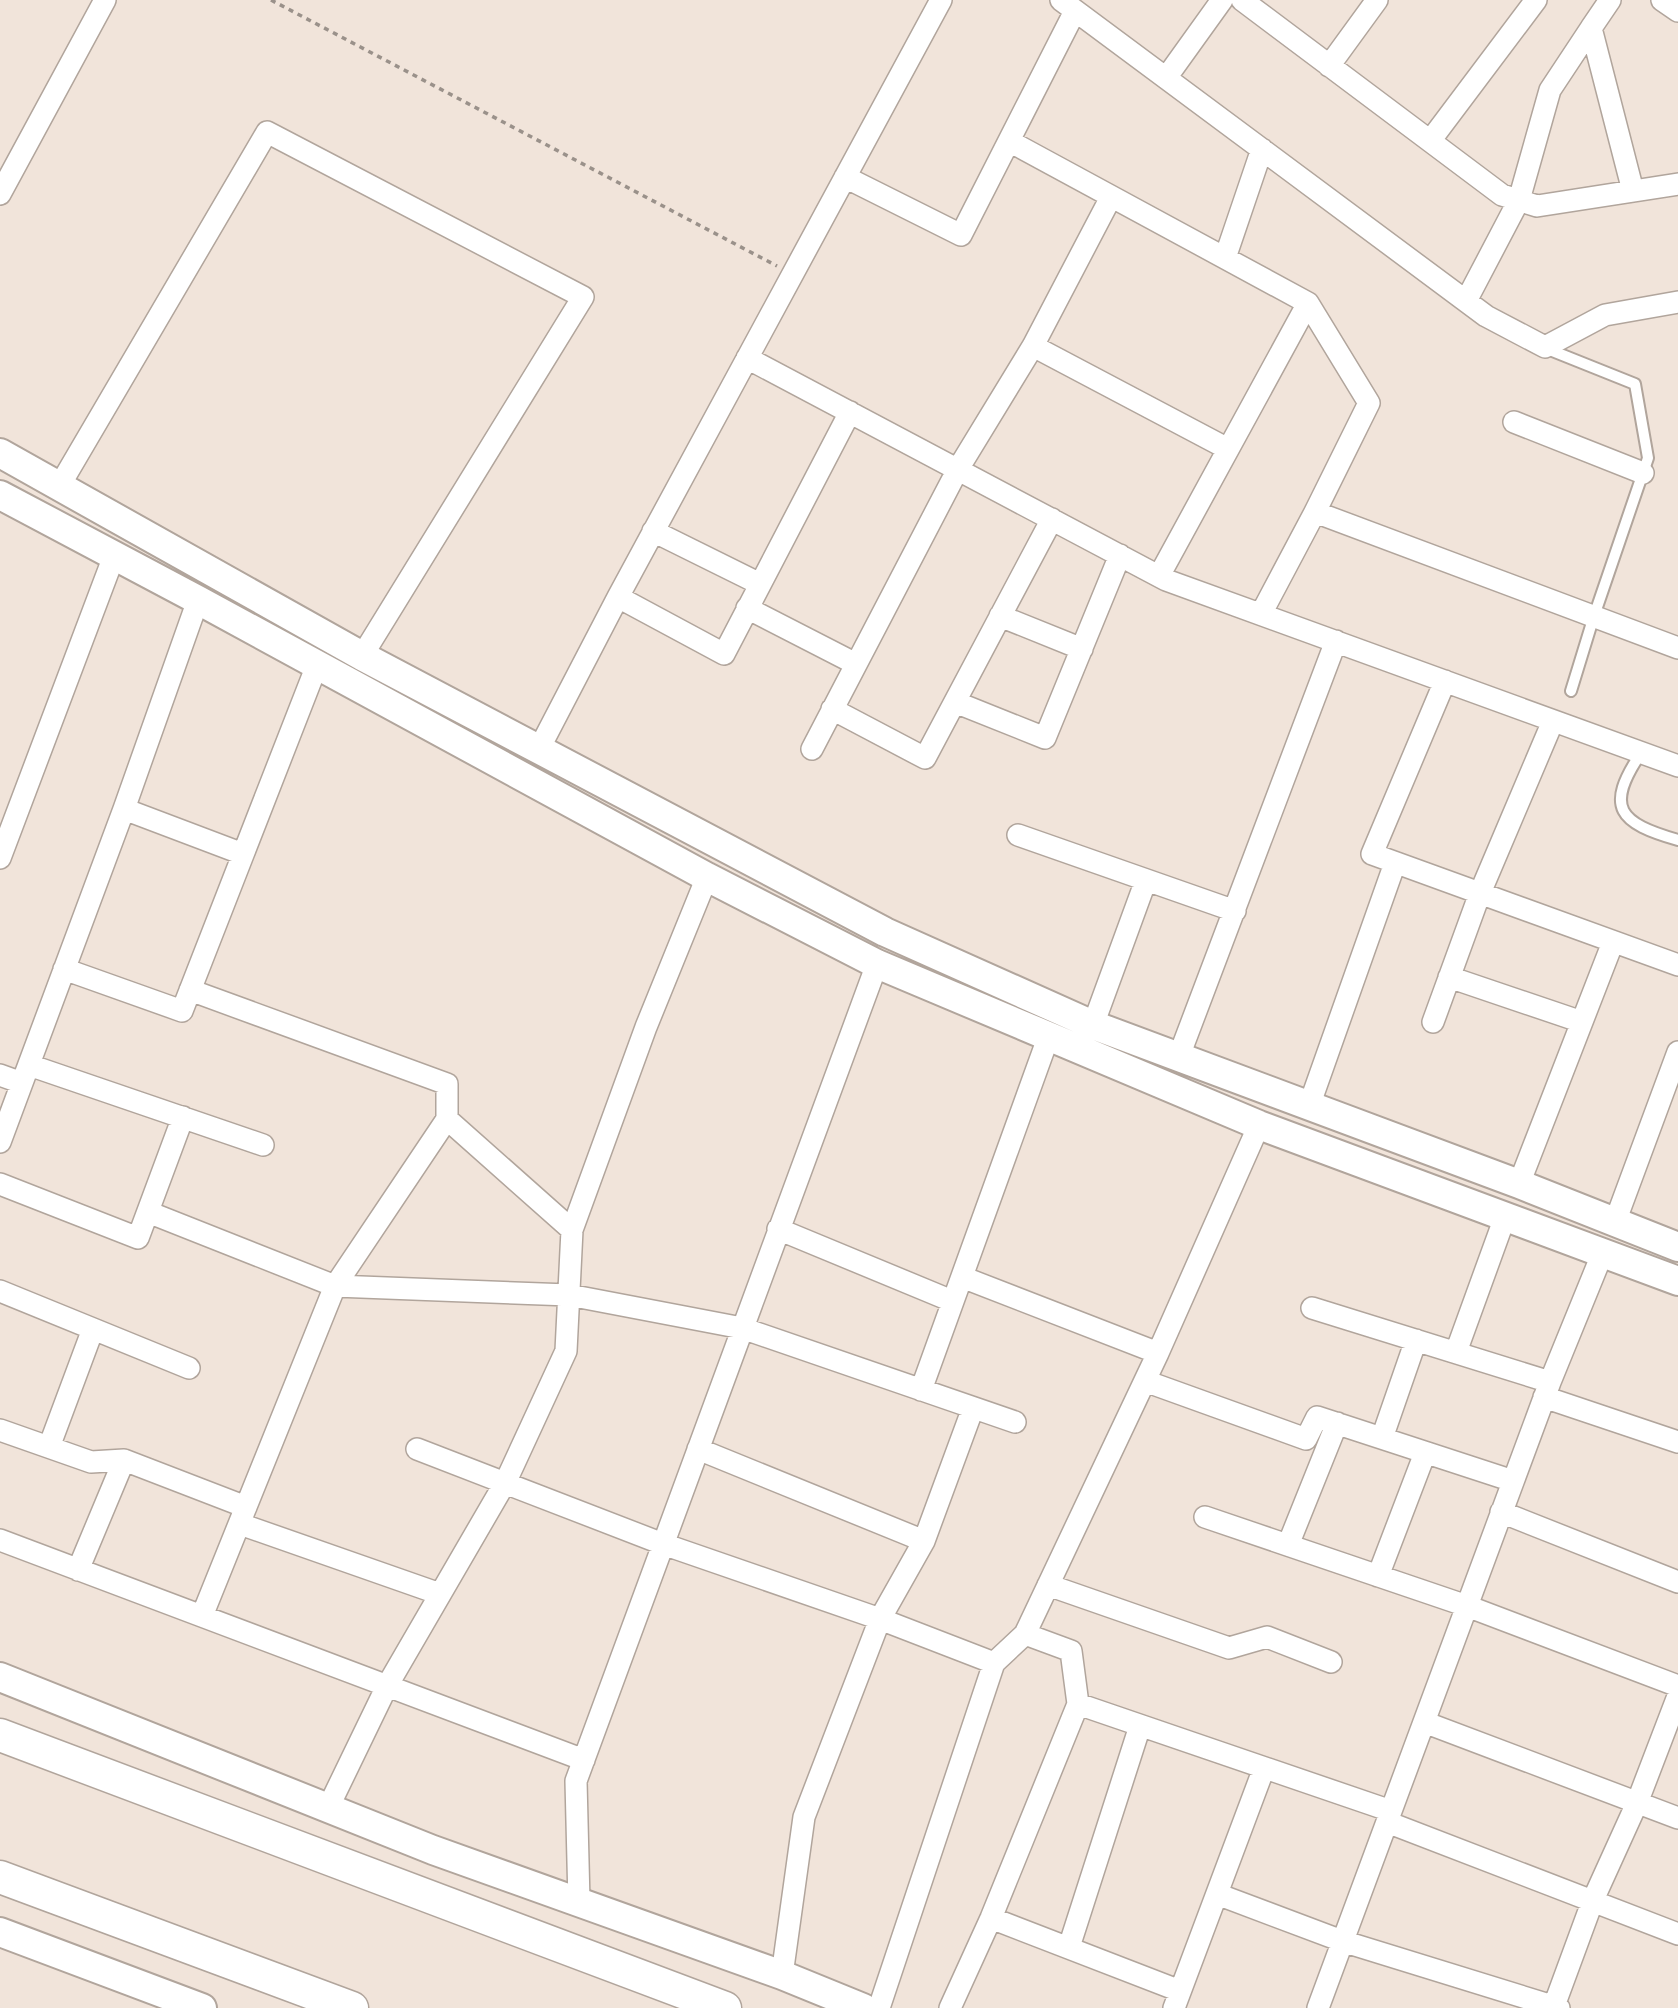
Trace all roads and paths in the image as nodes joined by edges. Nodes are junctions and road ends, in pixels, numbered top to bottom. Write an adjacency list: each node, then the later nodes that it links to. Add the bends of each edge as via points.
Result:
1 (106, 0): 21 (street)
2 (271, 0): 25 (path)
3 (941, 0): 18 (street)
4 (1222, 0): 14 (street)
5 (1242, 0): 13 (street)
6 (1377, 0): 13 (street)
7 (1536, 0): 16 (street)
8 (1610, 0): 12 (street)
9 (1662, 0): 11 (street)
10 (1068, 5): 14 (street); 15 (street)
11 (1678, 11)
12 (1591, 28): 20 (street); 23 (street, via 1550,90)
13 (1329, 66): 16 (street)
14 (1166, 78): 17 (street)
15 (1009, 141): 18 (street, via 961,235); 22 (street)
16 (1430, 141): 23 (street, via 1502,195)
17 (1262, 149): 24 (street); 26 (street)
18 (845, 177): 25 (street)
19 (1678, 184): 20 (street)
20 (1633, 191): 23 (street, via 1537,206)
21 (0, 194)
22 (1111, 197): 24 (street); 29 (street)
23 (1518, 201): 26 (street)
24 (1225, 258): 28 (street)
25 (792, 274): 31 (street)
26 (1466, 301): 30 (street)
27 (1678, 302): 30 (street, via 1605,315)
28 (1308, 303): 34 (street); 40 (street, via 1369,403)
29 (1033, 346): 34 (street); 36 (street)
30 (1545, 347): 37 (lane, via 1634,384 1648,458)
31 (747, 358): 32 (street); 42 (street)
32 (850, 412): 36 (street); 46 (street)
33 (1514, 422): 37 (street)
34 (1228, 449): 45 (street)
35 (0, 453): 38 (street)
36 (958, 469): 41 (street); 57 (street)
37 (1643, 473): 52 (lane)
38 (60, 485): 56 (street); 56 (street, via 267,132 583,297)
39 (1, 498): 44 (street)
40 (1315, 513): 50 (street); 52 (street)
41 (1052, 519): 43 (street); 51 (street)
42 (653, 531): 46 (street); 47 (street)
43 (1120, 555): 45 (street); 55 (street)
44 (114, 556): 48 (street); 72 (street)
45 (1159, 576): 50 (street)
46 (760, 584): 49 (street)
47 (618, 597): 49 (street, via 723,654); 64 (street)
48 (198, 600): 58 (street); 68 (street)
49 (747, 608): 57 (street)
50 (1261, 614): 53 (street)
51 (1000, 616): 55 (street); 61 (street)
52 (1594, 616): 54 (street); 60 (lane)
53 (1336, 641): 59 (street); 77 (street)
54 (1678, 648)
55 (1082, 649): 61 (street, via 1045,738)
56 (362, 656): 64 (street)
57 (856, 664): 62 (street)
58 (317, 665): 71 (street); 74 (street)
59 (1444, 681): 63 (street); 73 (street, via 1372,854)
60 (1571, 691)
61 (955, 702): 62 (street, via 925,758)
62 (832, 709): 65 (street)
63 (1553, 721): 66 (street); 76 (street)
64 (539, 749): 86 (street, via 885,932)
65 (812, 749)
66 (1641, 753): 67 (street); 70 (lane, via 1620,793 1624,811 1629,821)
67 (1678, 766)
68 (124, 809): 71 (street); 81 (street)
69 (1018, 835): 75 (street)
70 (1678, 840)
71 (243, 854): 83 (street)
72 (0, 858)
73 (1395, 863): 76 (street); 92 (street)
74 (707, 877): 79 (street); 104 (street)
75 (1146, 880): 77 (street); 86 (street)
76 (1480, 894): 78 (street); 82 (street)
77 (1235, 911): 89 (street)
78 (1613, 942): 80 (street); 85 (street)
79 (877, 964): 87 (street); 103 (street)
80 (1678, 965)
81 (64, 969): 83 (street, via 182,1011); 90 (street)
82 (1449, 977): 84 (street); 85 (street)
83 (190, 990): 94 (street, via 447,1084)
84 (1433, 1022)
85 (1582, 1022): 99 (street)
86 (1093, 1025): 89 (street)
87 (1048, 1038): 95 (street); 107 (street)
88 (1678, 1052): 102 (street)
89 (1179, 1056): 92 (street)
90 (25, 1074): 91 (street); 93 (street); 96 (street)
91 (0, 1075)
92 (1308, 1106): 99 (street)
93 (183, 1117): 97 (street); 100 (street)
94 (447, 1119): 104 (street); 109 (street)
95 (1259, 1125): 101 (street); 118 (street)
96 (0, 1142)
97 (262, 1146)
98 (0, 1184): 100 (street, via 138,1238)
99 (1519, 1184): 102 (street)
100 (148, 1212): 109 (street)
101 (1505, 1217): 106 (street); 117 (street)
102 (1615, 1222): 105 (street)
103 (778, 1228): 112 (street); 114 (street)
104 (572, 1230): 111 (street)
105 (1678, 1247)
106 (1603, 1252): 108 (street); 122 (street)
107 (962, 1276): 112 (street); 118 (street)
108 (1678, 1281)
109 (335, 1286): 111 (street); 137 (street)
110 (0, 1292): 115 (street)
111 (569, 1295): 114 (street); 134 (street, via 566,1351)
112 (952, 1301): 121 (street)
113 (1312, 1308): 116 (street)
114 (742, 1328): 121 (street); 131 (street)
115 (93, 1329): 119 (street); 129 (street)
116 (1416, 1340): 117 (street); 127 (street)
117 (1456, 1352): 122 (street)
118 (1158, 1353): 120 (street)
119 (189, 1368)
120 (1145, 1381): 125 (street, via 1306,1439 1317,1417); 146 (street)
121 (921, 1390): 123 (street)
122 (1547, 1390): 128 (street); 135 (street)
123 (973, 1408): 124 (street); 140 (street)
124 (1015, 1422)
125 (1337, 1423): 127 (street); 142 (street)
126 (0, 1430): 129 (street)
127 (1382, 1438): 132 (street)
128 (1678, 1442)
129 (49, 1447): 133 (street, via 91,1462)
130 (417, 1448): 134 (street)
131 (698, 1448): 140 (street); 141 (street)
132 (1425, 1453): 135 (street); 144 (street)
133 (124, 1460): 137 (street); 143 (street)
134 (506, 1481): 141 (street); 147 (street)
135 (1513, 1481): 136 (street)
136 (1501, 1512): 145 (street); 148 (street)
137 (243, 1515): 147 (street); 149 (street)
138 (1205, 1517): 142 (street)
139 (0, 1540): 143 (street)
140 (924, 1541): 150 (street)
141 (663, 1544): 150 (street); 162 (street)
142 (1288, 1545): 144 (street)
143 (78, 1570): 149 (street)
144 (1378, 1576): 148 (street)
145 (1678, 1583)
146 (1048, 1585): 151 (street); 152 (street, via 1229,1648 1267,1637)
147 (440, 1594): 155 (street)
148 (1467, 1606): 156 (street); 159 (street)
149 (202, 1616): 155 (street)
150 (880, 1619): 153 (street); 177 (street, via 804,1817)
151 (1025, 1634): 153 (street); 158 (street, via 1071,1651)
152 (1331, 1662)
153 (994, 1663): 184 (street)
154 (0, 1677): 165 (street)
155 (387, 1686): 162 (street); 165 (street)
156 (1678, 1686)
157 (1678, 1696): 164 (street)
158 (1078, 1704): 160 (street); 172 (street)
159 (1424, 1722): 164 (street); 166 (street)
160 (1140, 1726): 163 (street); 176 (street)
161 (0, 1735): 182 (main road)
162 (584, 1760): 171 (street, via 576,1781)
163 (1264, 1768): 166 (street); 169 (street)
164 (1637, 1802): 167 (street); 170 (street)
165 (328, 1808): 171 (street)
166 (1389, 1816): 170 (street); 175 (street)
167 (1678, 1818)
168 (0, 1877): 181 (main road)
169 (1217, 1894): 175 (street); 178 (street)
170 (1593, 1900): 174 (street); 179 (street)
171 (579, 1902): 177 (street)
172 (992, 1918): 176 (street); 185 (street)
173 (0, 1932): 180 (street)
174 (1678, 1934)
175 (1342, 1941): 179 (street); 186 (street)
176 (1069, 1947): 178 (street)
177 (782, 1975): 183 (street)
178 (1177, 1999)
179 (1557, 2007)
180 (202, 2008)
181 (352, 2008)
182 (725, 2008)
183 (863, 2008)
184 (878, 2008)
185 (950, 2008)
186 (1318, 2008)

